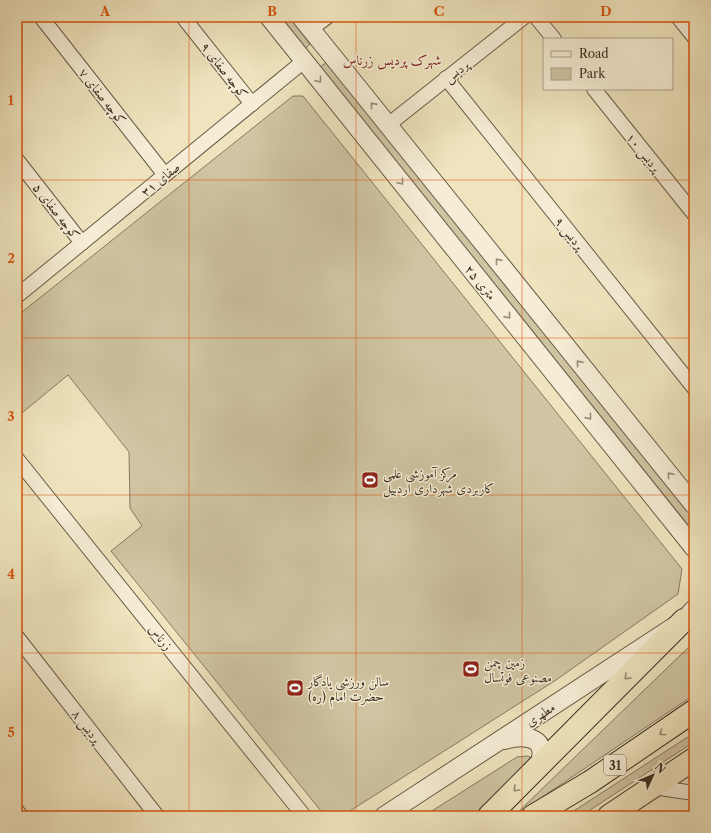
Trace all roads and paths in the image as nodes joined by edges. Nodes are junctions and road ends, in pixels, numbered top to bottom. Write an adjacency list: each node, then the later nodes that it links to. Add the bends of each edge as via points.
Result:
1 (41, 17): 18 (street, کوچه صفای ۷)
2 (183, 17): 15 (street, کوچه صفای ۹)
3 (269, 17): 12 (street, ۲۵ متری)
4 (327, 17): 8 (street)
5 (524, 17): 13 (street, پردیس)
6 (536, 17): 10 (street)
7 (678, 17): 9 (street)
8 (306, 23): 11 (street, ۲۵ متری)
9 (694, 37)
10 (553, 38)
11 (324, 45): 12 (street); 16 (street, ۲۵ متری, one-way to 11)
12 (304, 61): 15 (street, صفای ۳۱); 25 (street, ۲۵ متری, one-way to 25)
13 (446, 78): 16 (street, پردیس); 22 (street, پردیس ۹)
14 (595, 90): 19 (street, پردیس ۱۰)
15 (252, 104): 18 (street, صفای ۳۱)
16 (388, 124): 24 (street, ۲۵ متری, one-way to 16)
17 (17, 160): 20 (street, کوچه صفای ۵)
18 (165, 175): 20 (street, صفای ۳۱)
19 (694, 214)
20 (82, 243): 21 (street, صفای ۳۱)
21 (17, 296)
22 (694, 388)
23 (17, 459): 37 (street, زرناس)
24 (694, 505)
25 (694, 548)
26 (689, 614): 29 (street, مطهری); 31 (highway, one-way to 31)
27 (17, 637): 36 (street, پردیس ۸)
28 (694, 711): 40 (highway, 31, one-way to 40, via 590,782)
29 (496, 743): 31 (street, via 521,736 529,737 536,741 542,753); 38 (street, مطهری)
30 (694, 759): 32 (highway)
31 (538, 767): 39 (highway, one-way to 39)
32 (653, 786): 33 (street); 41 (highway)
33 (694, 792)
34 (17, 811): 35 (street)
35 (21, 816)
36 (157, 816)
37 (304, 816)
38 (384, 816)
39 (489, 816)
40 (533, 816)
41 (610, 816)

